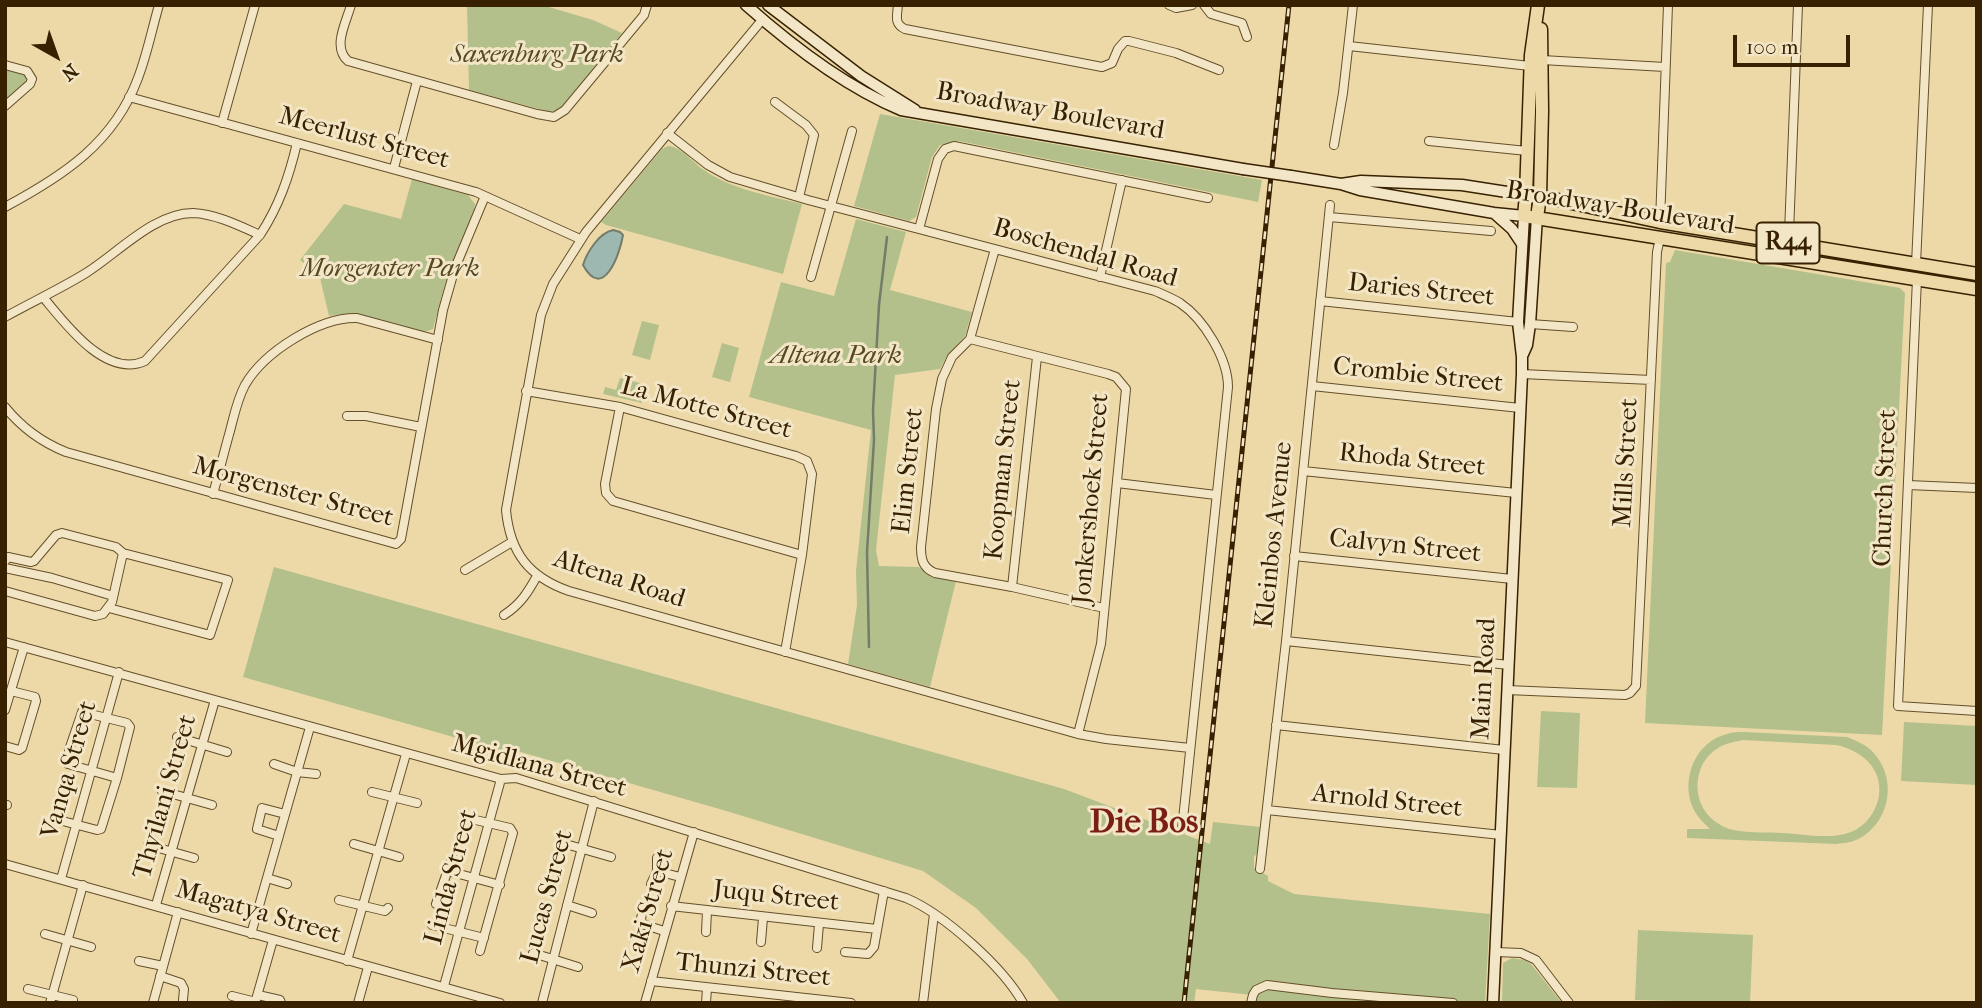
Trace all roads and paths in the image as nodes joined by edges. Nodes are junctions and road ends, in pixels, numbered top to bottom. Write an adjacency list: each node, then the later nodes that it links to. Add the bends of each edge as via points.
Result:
1 (159, 5): 24 (street)
2 (255, 5): 28 (street)
3 (351, 5): 23 (street, via 340,45 345,59)
4 (647, 5): 23 (street, via 565,110 554,117)
5 (746, 5): 16 (main road, Broadway Boulevard)
6 (768, 5): 27 (main road, Broadway Boulevard, via 860,76)
7 (898, 5): 22 (street, via 897,21 905,29 1102,67 1112,63 1121,44 1129,41)
8 (1169, 5): 9 (street)
9 (1192, 5)
10 (1204, 5): 17 (street, via 1212,14 1242,23)
11 (1353, 5): 18 (street)
12 (1668, 5): 21 (street)
13 (1798, 5): 54 (street)
14 (1928, 5): 58 (street)
15 (1538, 10): 19 (main road, Main Road, via 1541,31)
16 (762, 20): 27 (main road, Broadway Boulevard, via 855,88 901,110); 30 (street, Altena Road)
17 (1247, 37)
18 (1349, 46): 19 (street); 33 (street)
19 (1536, 63): 21 (street); 34 (main road, Main Road); 39 (main road, Main Road, via 1542,111)
20 (5, 65): 26 (street, via 27,71 32,79)
21 (1665, 67): 48 (street)
22 (1219, 70)
23 (417, 81): 35 (street)
24 (129, 97): 28 (street, Meerlust Street); 44 (street, via 84,157 45,186)
25 (775, 102): 40 (street, via 814,135)
26 (5, 106)
27 (916, 112): 37 (main road, Broadway Boulevard, bridge)
28 (222, 123): 32 (street, Meerlust Street)
29 (852, 131): 43 (street)
30 (667, 133): 40 (street, Boschendal Road, via 723,175); 53 (street, Altena Road)
31 (1429, 141): 34 (street)
32 (297, 143): 35 (street, Meerlust Street); 51 (street, via 285,189)
33 (1334, 145)
34 (1527, 151): 39 (main road, Main Road)
35 (394, 169): 38 (street, Meerlust Street)
36 (1122, 180): 41 (street); 49 (street, via 949,147 938,159); 61 (street)
37 (1341, 184): 39 (main road, Broadway Boulevard, via 1462,185); 45 (main road, Broadway Boulevard)
38 (485, 196): 53 (street, Meerlust Street); 71 (street, Morgenster Street, via 455,268)
39 (1533, 196): 46 (main road, Main Road); 48 (main road, Broadway Boulevard / R44)
40 (799, 197): 43 (street, Boschendal Road)
41 (1208, 198)
42 (1330, 205): 47 (street, Kleinbos Avenue)
43 (831, 206): 49 (street, Boschendal Road); 60 (street)
44 (5, 207)
45 (1494, 213): 46 (main road, Broadway Boulevard); 55 (main road)
46 (1530, 216): 52 (main road, Broadway Boulevard / R44); 55 (main road, Main Road); 68 (main road, Main Road)
47 (1329, 217): 50 (street); 65 (street, Kleinbos Avenue)
48 (1660, 222): 54 (main road, Broadway Boulevard / R44)
49 (919, 229): 56 (street, Boschendal Road)
50 (1491, 231)
51 (260, 235): 64 (street, via 204,214 174,216); 64 (street, via 139,364 117,362 89,349)
52 (1660, 238): 57 (main road, Broadway Boulevard / R44); 75 (street, Mills Street)
53 (580, 239): 77 (street, Altena Road, via 546,300)
54 (1788, 243): 57 (street); 58 (main road, Broadway Boulevard / R44)
55 (1522, 244): 67 (main road, Main Road)
56 (995, 249): 61 (street, Boschendal Road); 70 (street, Elim Street)
57 (1788, 258): 62 (main road, Broadway Boulevard / R44)
58 (1916, 264): 59 (main road, Broadway Boulevard / R44)
59 (1977, 274)
60 (811, 277)
61 (1100, 277): 89 (street, Boschendal Road, via 1181,303 1204,328 1223,360 1228,387)
62 (1917, 279): 63 (main road, Broadway Boulevard / R44); 85 (street, Church Street)
63 (1977, 289)
64 (43, 297): 66 (street)
65 (1320, 301): 67 (street, Daries Street); 76 (street, Kleinbos Avenue)
66 (5, 317)
67 (1518, 322): 72 (main road, Main Road)
68 (1530, 324): 69 (street); 72 (main road, Main Road)
69 (1573, 327)
70 (970, 338): 73 (street, Jonkershoek Street); 99 (street, Elim Street, via 952,357 942,379 921,554 924,567 935,573)
71 (438, 340): 82 (street, Morgenster Street); 88 (street, via 357,318 326,323 293,339 247,383)
72 (1522, 356): 74 (main road, Main Road)
73 (1037, 357): 84 (street, Jonkershoek Street, via 1108,374 1122,382 1126,398); 99 (street, Koopman Street)
74 (1522, 374): 75 (street); 80 (main road, Main Road)
75 (1651, 380): 111 (street, Mills Street, via 1638,681 1625,695)
76 (1312, 386): 80 (street, Crombie Street); 83 (street, Kleinbos Avenue)
77 (526, 391): 79 (street, La Motte Street); 90 (street, Altena Road, via 506,510)
78 (5, 407): 88 (street, Morgenster Street, via 28,431 56,448)
79 (620, 407): 92 (street, La Motte Street, via 804,459 812,474); 92 (street, via 605,484 611,499)
80 (1520, 408): 87 (main road, Main Road)
81 (347, 416): 82 (street)
82 (421, 427): 88 (street, Morgenster Street, via 401,539 395,545)
83 (1303, 471): 87 (street, Rhoda Street); 93 (street, Kleinbos Avenue)
84 (1117, 483): 89 (street); 103 (street, Jonkershoek Street)
85 (1908, 485): 86 (street); 115 (street, Church Street, via 1898,706)
86 (1977, 488)
87 (1516, 493): 98 (main road, Main Road)
88 (213, 494)
89 (1216, 495): 123 (street, Boschendal Road)
90 (512, 542): 96 (street); 97 (street, Altena Road)
91 (123, 552): 94 (street, via 62,533 34,561 8,557); 101 (street); 102 (street, via 228,580 210,635)
92 (802, 555): 108 (street, La Motte Street)
93 (1294, 556): 98 (street, Calvyn Street); 105 (street, Kleinbos Avenue)
94 (5, 561)
95 (5, 568): 101 (street)
96 (465, 570)
97 (537, 576): 104 (street, via 526,596); 108 (street, Altena Road, via 569,591)
98 (1512, 579): 109 (main road, Main Road)
99 (1013, 587): 103 (street, Elim Street)
100 (5, 591): 102 (street, via 95,616)
101 (113, 596): 102 (street)
102 (108, 608)
103 (1104, 608): 119 (street, Jonkershoek Street, via 1098,659)
104 (504, 615)
105 (1286, 641): 109 (street); 117 (street, Kleinbos Avenue)
106 (5, 642): 107 (street, Mgidlana Street)
107 (24, 647): 110 (street, Mgidlana Street); 112 (street)
108 (785, 652): 119 (street, Altena Road)
109 (1508, 665): 111 (main road, Main Road)
110 (120, 672): 113 (street, Mgidlana Street); 116 (street, Vanqa Street)
111 (1507, 690): 124 (main road, Main Road)
112 (9, 693): 114 (street); 122 (street, via 35,697 36,701 22,747)
113 (215, 699): 118 (street, Mgidlana Street); 121 (street, Thyilani Street)
114 (5, 710)
115 (1977, 711)
116 (107, 717): 128 (street, Vanqa Street); 128 (street, via 82,712 69,750 68,764); 131 (street, via 130,727)
117 (1276, 725): 124 (street); 140 (street, Kleinbos Avenue)
118 (310, 727): 126 (street, Mgidlana Street); 129 (street)
119 (1078, 734): 123 (street, Altena Road)
120 (177, 737): 121 (street)
121 (202, 745): 125 (street); 136 (street, Thyilani Street)
122 (5, 746)
123 (1190, 748): 146 (street, Boschendal Road)
124 (1504, 750): 148 (main road, Main Road)
125 (227, 752)
126 (406, 754): 132 (street, Mgidlana Street); 135 (street)
127 (274, 764): 129 (street)
128 (92, 770): 131 (street); 144 (street, Vanqa Street)
129 (297, 772): 130 (street); 141 (street)
130 (316, 774)
131 (117, 778): 144 (street, via 101,829)
132 (501, 779): 137 (street, Mgidlana Street, via 516,778); 145 (street, Linda Street)
133 (162, 791): 136 (street)
134 (372, 792): 135 (street)
135 (394, 797): 138 (street); 154 (street)
136 (187, 798): 139 (street); 155 (street, Thyilani Street)
137 (594, 801): 147 (street, Mgidlana Street); 153 (street, Lucas Street)
138 (417, 803)
139 (212, 805)
140 (1267, 810): 148 (street, Arnold Street); 162 (street, Kleinbos Avenue)
141 (285, 814): 149 (street); 149 (street, via 262,808 257,829)
142 (55, 818): 144 (street)
143 (467, 818): 145 (street)
144 (77, 824): 168 (street, Vanqa Street)
145 (488, 824): 165 (street, Linda Street); 172 (street, via 510,828 513,833)
146 (1182, 829)
147 (694, 832): 166 (street, Xaki Street); 173 (street, Mgidlana Street)
148 (1501, 835): 202 (main road, Main Road)
149 (279, 836): 167 (street)
150 (562, 843): 153 (street)
151 (354, 844): 154 (street)
152 (148, 845): 155 (street)
153 (582, 849): 157 (street); 177 (street, Lucas Street)
154 (378, 851): 156 (street); 180 (street)
155 (172, 852): 158 (street); 176 (street, Thyilani Street)
156 (399, 857)
157 (611, 857)
158 (194, 858)
159 (452, 858): 163 (street)
160 (657, 858): 164 (street)
161 (5, 864): 168 (street, Magatya Street)
162 (1260, 869)
163 (448, 871): 165 (street); 175 (street)
164 (657, 871): 166 (street); 170 (street)
165 (474, 877): 172 (street); 191 (street, Linda Street)
166 (680, 877): 179 (street, Xaki Street)
167 (267, 878): 169 (street); 194 (street)
168 (61, 879): 171 (street, Magatya Street)
169 (287, 884)
170 (651, 884)
171 (83, 885): 176 (street, Magatya Street); 197 (street)
172 (500, 885): 195 (street)
173 (884, 891): 185 (street, Mgidlana Street, via 919,903); 189 (street)
174 (339, 900): 180 (street)
175 (436, 904)
176 (156, 905): 183 (street, Magatya Street)
177 (567, 905): 184 (street); 205 (street, Lucas Street)
178 (644, 906): 190 (street, via 642,924)
179 (671, 906): 182 (street, Juqu Street); 190 (street, Xaki Street)
180 (362, 907): 181 (street); 207 (street)
181 (388, 908)
182 (707, 911): 186 (street, Juqu Street); 192 (street)
183 (178, 912): 194 (street, Magatya Street); 208 (street)
184 (592, 913)
185 (934, 914): 235 (street); 236 (street, Mgidlana Street, via 991,963)
186 (763, 918): 187 (street, Juqu Street); 198 (street)
187 (820, 923): 189 (street, Juqu Street); 200 (street)
188 (432, 925): 191 (street)
189 (877, 929): 203 (street, via 868,954)
190 (664, 931): 212 (street, Xaki Street)
191 (459, 932): 195 (street); 213 (street, Linda Street)
192 (706, 932)
193 (45, 934): 197 (street)
194 (251, 934): 196 (street, Magatya Street)
195 (484, 938): 201 (street)
196 (273, 940): 207 (street, Magatya Street); 223 (street)
197 (67, 941): 199 (street); 220 (street)
198 (761, 942)
199 (92, 947)
200 (817, 948)
201 (480, 951)
202 (1496, 951): 239 (main road, Main Road); 240 (street, via 1521,953 1536,960)
203 (845, 952)
204 (533, 953): 205 (street)
205 (553, 960): 210 (street); 231 (street, Lucas Street)
206 (139, 961): 208 (street)
207 (347, 961): 209 (street, Magatya Street)
208 (163, 966): 211 (street)
209 (368, 967): 213 (street, Magatya Street); 228 (street)
210 (578, 967)
211 (160, 976): 222 (street, via 181,983); 226 (street)
212 (651, 981): 214 (street, Thunzi Street); 232 (street, Xaki Street)
213 (444, 986): 216 (street, Magatya Street)
214 (707, 988): 218 (street, Thunzi Street); 233 (street)
215 (28, 989): 220 (street)
216 (464, 993): 229 (street); 230 (street, Magatya Street)
217 (232, 996): 223 (street)
218 (763, 998): 224 (street, Thunzi Street)
219 (1331, 998): 225 (street); 237 (street, via 1267,985 1253,995)
220 (51, 999): 221 (street)
221 (73, 1000)
222 (183, 1000)
223 (256, 1000): 227 (street)
224 (821, 1001): 234 (street, Thunzi Street)
225 (1410, 1001): 238 (street)
226 (153, 1003)
227 (281, 1003)
228 (358, 1003)
229 (461, 1003)
230 (500, 1003)
231 (542, 1003)
232 (645, 1003)
233 (706, 1003)
234 (851, 1003)
235 (923, 1003)
236 (1023, 1003)
237 (1251, 1003)
238 (1453, 1003)
239 (1493, 1003)
240 (1569, 1003)

